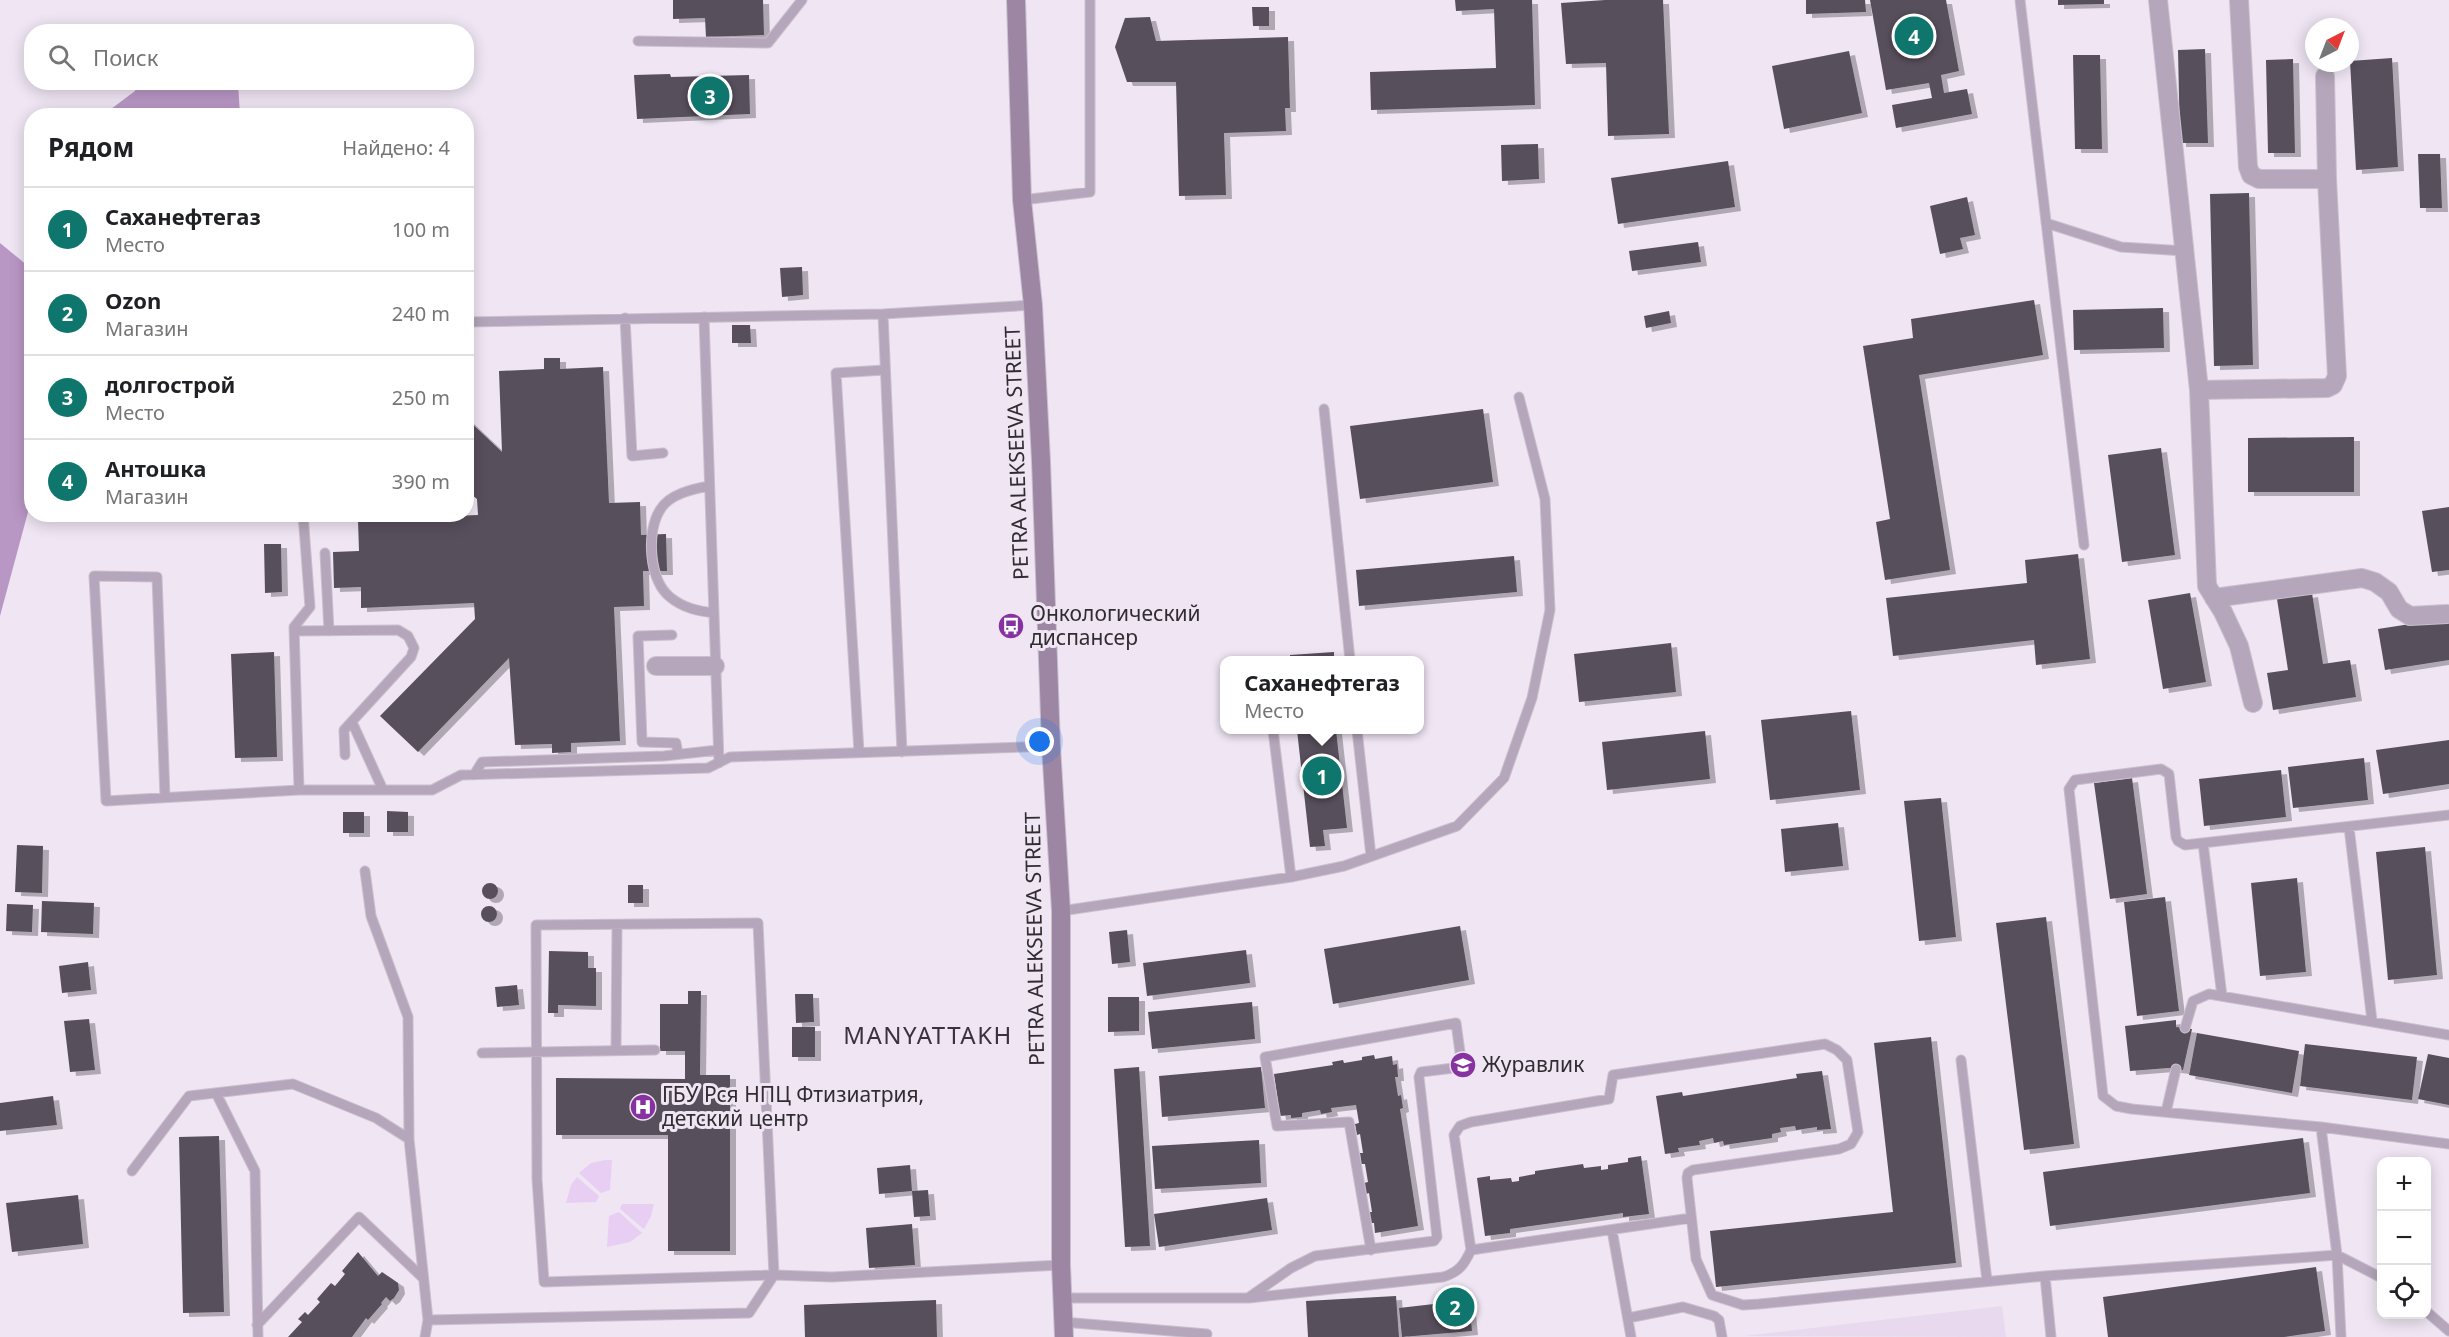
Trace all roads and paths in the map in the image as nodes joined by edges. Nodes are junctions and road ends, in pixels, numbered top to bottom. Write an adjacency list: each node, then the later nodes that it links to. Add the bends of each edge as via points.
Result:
1 (802, 0): 7 (lane, via 768,43)
2 (1016, 0): 10 (street, PETRA ALEKSEEVA STREET)
3 (1090, 0): 10 (lane, via 1090,192)
4 (2020, 0): 11 (lane)
5 (2158, 0): 12 (street)
6 (2239, 0): 9 (street, via 2251,175 2259,179)
7 (638, 41)
8 (2325, 76): 9 (street)
9 (2327, 179): 19 (street, via 2337,376 2334,385)
10 (1023, 200): 13 (street, PETRA ALEKSEEVA STREET)
11 (2046, 223): 12 (lane, via 2121,247); 25 (lane)
12 (2185, 251): 19 (street)
13 (1033, 305): 14 (lane); 40 (street, PETRA ALEKSEEVA STREET)
14 (882, 314): 15 (lane); 18 (lane)
15 (704, 317): 16 (lane); 23 (lane)
16 (625, 318): 17 (lane); 22 (lane, via 632,456)
17 (474, 322)
18 (884, 370): 42 (lane, via 836,373); 43 (lane)
19 (2199, 390): 27 (street, via 2205,566 2207,586)
20 (1519, 397): 54 (lane, via 1545,499 1548,555 1550,610 1532,698 1504,778 1457,826)
21 (1324, 409): 33 (lane)
22 (663, 453)
23 (709, 486): 28 (lane); 28 (lane, via 679,494 660,508 653,526 653,560 658,580 669,597 691,609)
24 (304, 522): 30 (lane, via 310,607)
25 (2084, 545)
26 (325, 553): 31 (lane)
27 (2214, 598): 29 (street, via 2362,578 2389,592 2399,609 2410,616); 36 (street, via 2239,646)
28 (714, 613): 35 (lane)
29 (2447, 614)
30 (294, 631): 31 (lane); 48 (lane)
31 (329, 631): 37 (lane, via 398,630 408,636 414,648 411,657)
32 (672, 635): 44 (lane, via 638,636 642,742 676,742)
33 (1350, 656)
34 (656, 666): 35 (street)
35 (715, 666): 41 (lane)
36 (2253, 703)
37 (352, 722): 45 (lane, via 344,730); 49 (lane)
38 (1274, 734): 56 (lane)
39 (1359, 734): 54 (lane)
40 (1051, 746): 43 (lane); 57 (street, PETRA ALEKSEEVA STREET)
41 (718, 750): 44 (lane); 46 (lane)
42 (859, 752): 43 (lane); 46 (lane, via 730,757)
43 (902, 752)
44 (678, 754): 47 (lane, via 482,762)
45 (345, 755)
46 (718, 763): 47 (lane, via 708,768)
47 (474, 775): 49 (lane, via 461,776 432,790)
48 (299, 790): 49 (lane); 50 (lane)
49 (383, 790)
50 (165, 797): 50 (lane, via 106,801 94,576 157,577)
51 (2449, 815): 52 (lane)
52 (2349, 827): 53 (lane); 60 (lane)
53 (2203, 843): 59 (lane); 70 (lane, via 2178,841 2169,774 2161,769 2076,780 2068,789 2103,1096 2116,1106)
54 (1371, 856): 56 (lane)
55 (365, 871): 72 (lane, via 371,916 408,1017)
56 (1291, 877): 57 (lane)
57 (1061, 911): 80 (street, PETRA ALEKSEEVA STREET)
58 (617, 926): 63 (lane); 65 (lane, via 536,925); 81 (lane, via 758,923)
59 (2222, 996): 60 (lane); 61 (lane, via 2208,994 2193,1001)
60 (2372, 1022): 62 (lane)
61 (2185, 1028)
62 (2449, 1035)
63 (616, 1049): 64 (lane); 65 (lane)
64 (655, 1050)
65 (535, 1052): 66 (lane); 81 (lane, via 544,1282)
66 (482, 1053)
67 (1961, 1060): 85 (lane)
68 (2176, 1069): 70 (lane)
69 (216, 1093): 72 (lane, via 293,1084 376,1118); 74 (lane, via 189,1096); 91 (lane, via 255,1171)
70 (2166, 1112): 71 (lane)
71 (2321, 1126): 73 (lane); 79 (lane)
72 (409, 1139): 84 (lane)
73 (2449, 1144)
74 (132, 1171)
75 (1691, 1218): 76 (lane); 78 (lane, via 1687,1178 1693,1170 1839,1149 1851,1143 1858,1132 1847,1060 1825,1044 1613,1075 1609,1099 1460,1126 1454,1135); 85 (lane, via 1696,1259 1712,1295 1743,1305)
76 (1612, 1230): 78 (lane); 89 (lane)
77 (1371, 1250): 77 (lane, via 1349,1122 1276,1126 1265,1058 1456,1023 1462,1067 1421,1072 1419,1077 1436,1239); 87 (lane, via 1315,1256)
78 (1471, 1250): 87 (lane, via 1456,1273 1443,1277)
79 (2337, 1255): 82 (lane); 83 (lane); 100 (lane)
80 (1060, 1265): 81 (lane, via 832,1277); 86 (street, PETRA ALEKSEEVA STREET)
81 (774, 1275): 90 (lane, via 749,1313)
82 (2377, 1275)
83 (2045, 1276): 85 (lane); 99 (lane)
84 (423, 1278): 90 (lane); 91 (lane, via 359,1217)
85 (1988, 1281)
86 (1062, 1298): 87 (lane); 92 (street, PETRA ALEKSEEVA STREET)
87 (1248, 1298)
88 (2431, 1315): 93 (lane)
89 (1628, 1318): 97 (lane); 98 (lane, via 1683,1307 1714,1316 1719,1320)
90 (428, 1320): 96 (lane)
91 (257, 1325): 95 (lane)
92 (1063, 1329): 94 (lane)
93 (2449, 1332)
94 (1207, 1334)
95 (258, 1337)
96 (425, 1337)
97 (1631, 1337)
98 (1722, 1337)
99 (2051, 1337)
100 (2341, 1337)

